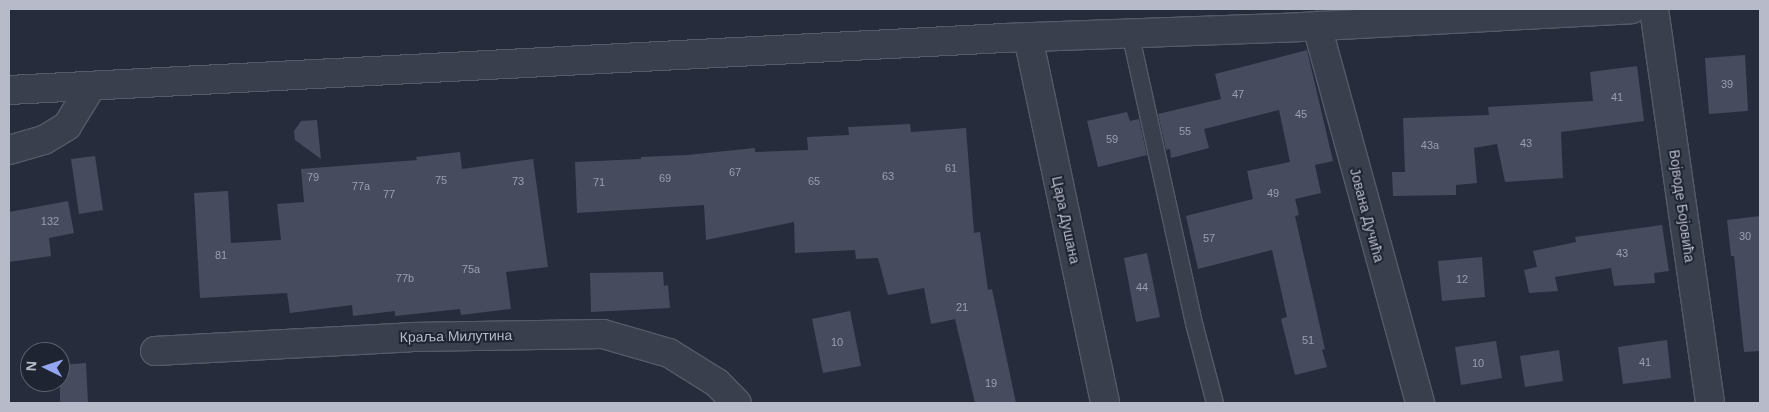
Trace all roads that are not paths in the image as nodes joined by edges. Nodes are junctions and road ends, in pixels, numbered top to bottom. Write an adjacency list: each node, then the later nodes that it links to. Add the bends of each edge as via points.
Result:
1 (1632, 9): 3 (street)
2 (1654, 9): 14 (street, Војводе Бојовића)
3 (1305, 21): 4 (street); 13 (street, Јована Дучића)
4 (1130, 32): 5 (street); 12 (lane)
5 (1028, 37): 6 (street); 11 (street, Цара Душана)
6 (91, 87): 7 (street); 8 (street, via 67,126 44,140)
7 (9, 90)
8 (9, 150)
9 (156, 351): 10 (street, Краља Милутина, via 412,337 603,334 669,353 717,383)
10 (738, 403)
11 (1104, 403)
12 (1215, 403)
13 (1420, 403)
14 (1710, 403)

